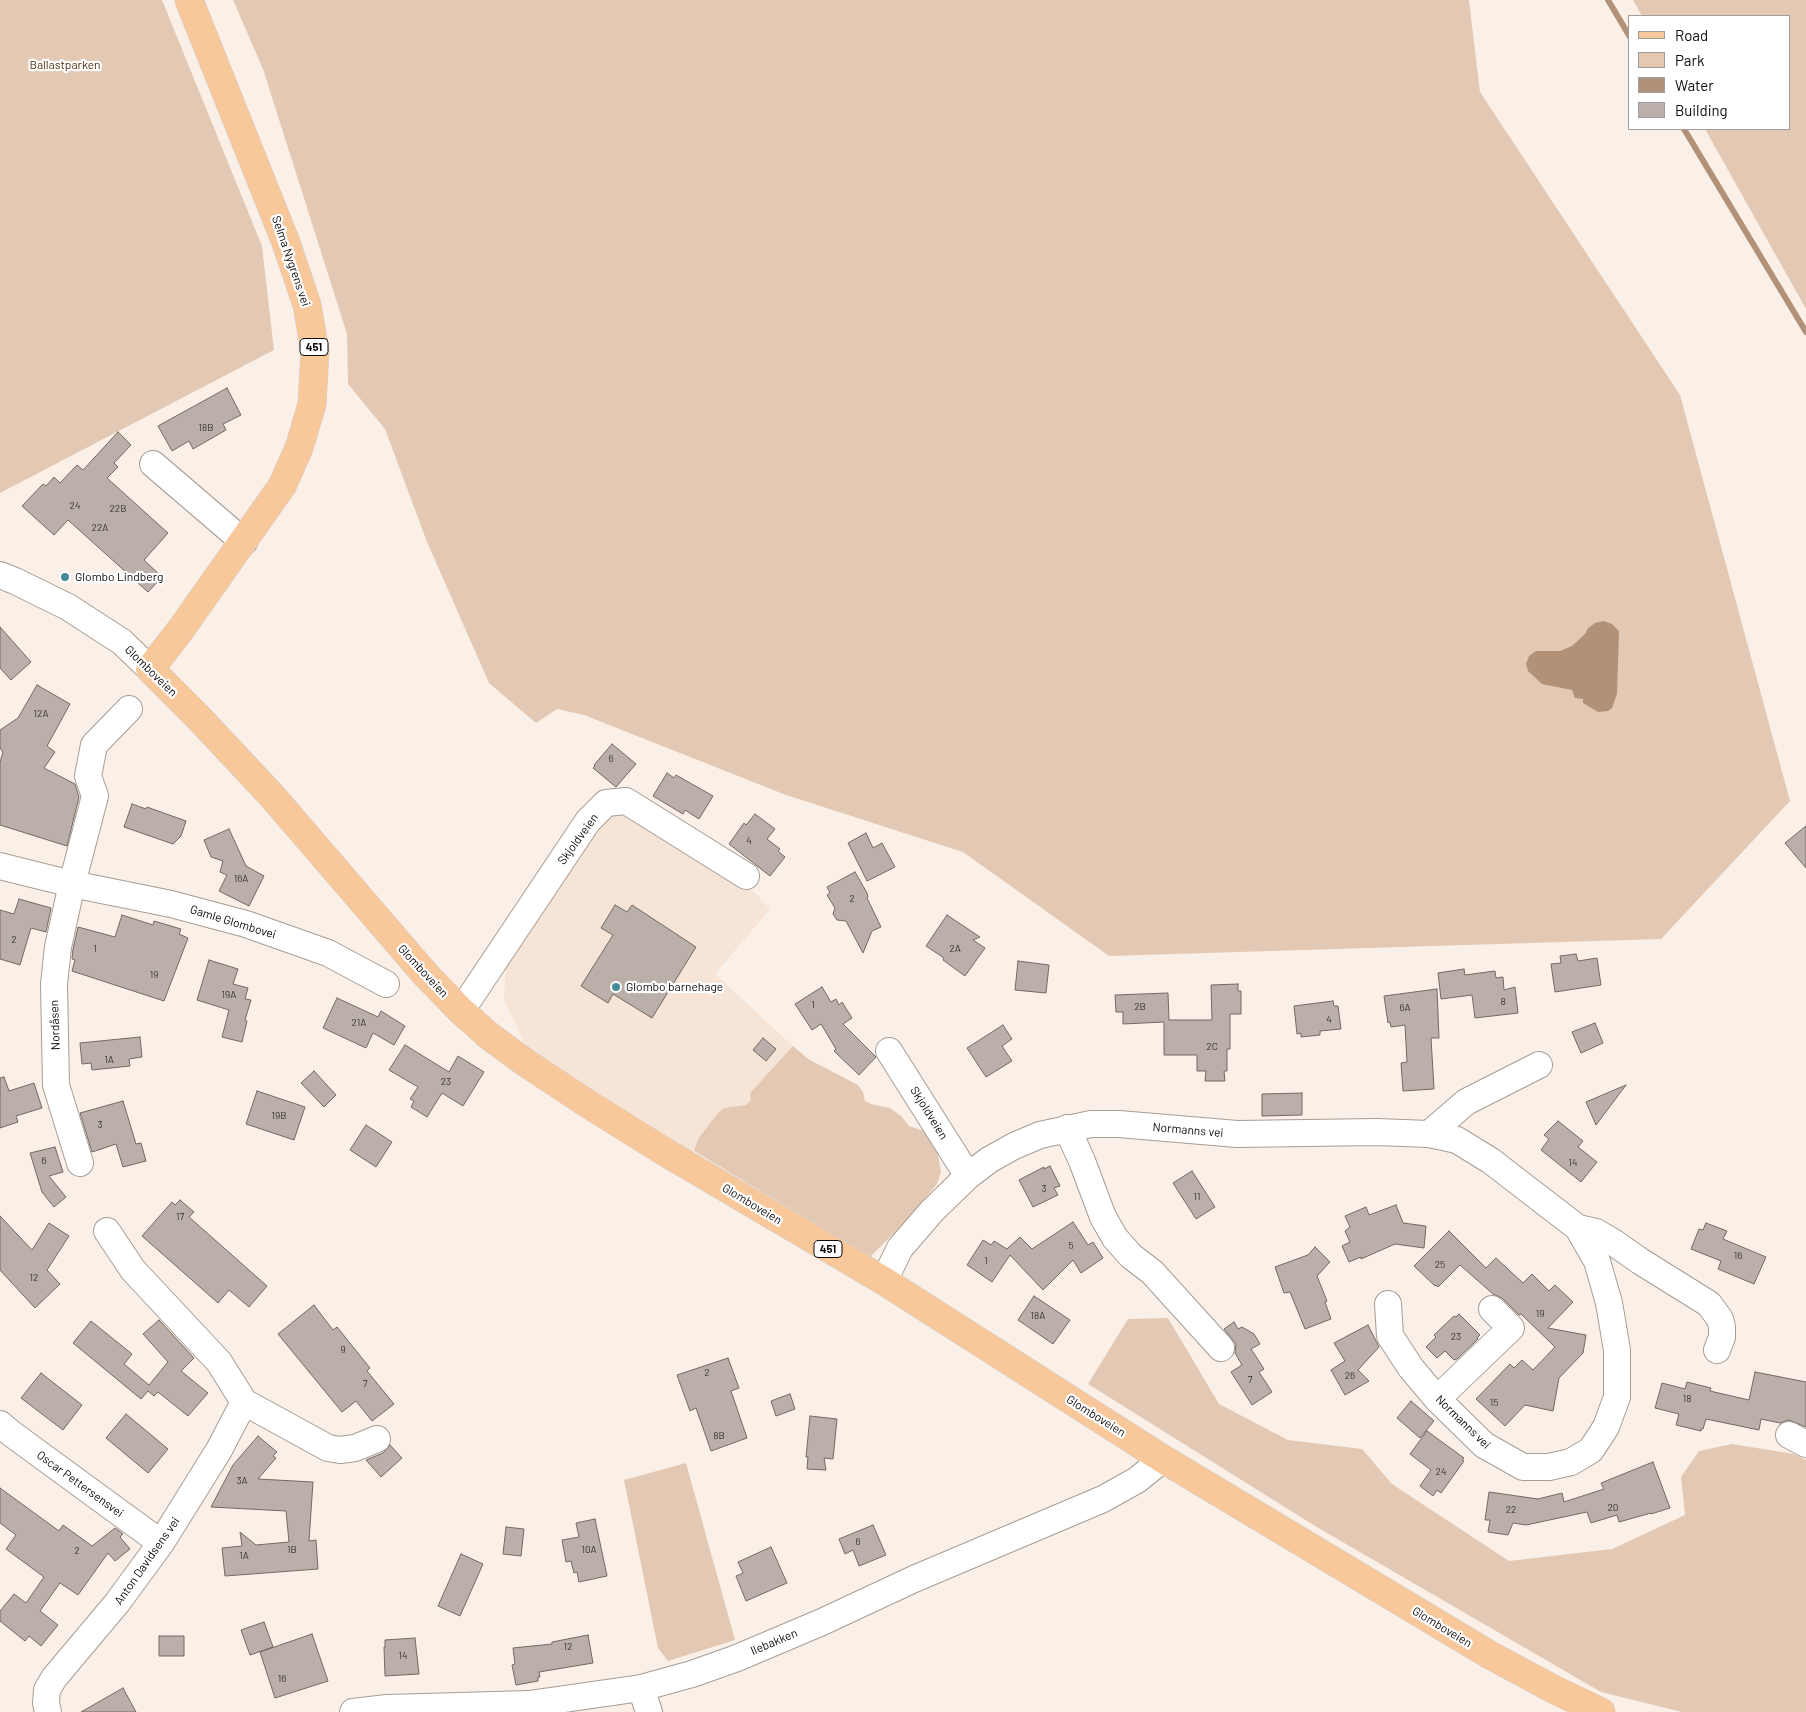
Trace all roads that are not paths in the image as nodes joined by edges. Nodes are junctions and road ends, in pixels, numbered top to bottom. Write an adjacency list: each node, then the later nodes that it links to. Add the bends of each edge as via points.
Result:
1 (188, 0): 3 (main road, Selma Nygrens vei / 451, via 285,240 307,304 315,352 312,404 298,448 282,486)
2 (153, 464): 3 (street)
3 (244, 542): 5 (main road, Selma Nygrens vei / 451)
4 (0, 575): 5 (street, Glomboveien, via 68,607 122,642)
5 (150, 669): 11 (main road, Glomboveien / 451, via 272,796)
6 (129, 709): 9 (street, via 94,745 88,776 95,796)
7 (0, 866): 9 (street, Gamle Glombovei)
8 (746, 876): 11 (street, Skjoldveien, via 626,801 606,803 588,821)
9 (72, 884): 10 (street, Gamle Glombovei, via 171,904 246,924 328,953); 16 (street, Nordåsen, via 58,947 54,984 56,1085)
10 (386, 984)
11 (460, 1011): 20 (main road, Glomboveien / 451, via 488,1035 588,1104)
12 (889, 1051): 17 (street, Skjoldveien)
13 (1539, 1065): 15 (street, via 1466,1102)
14 (1067, 1128): 15 (street, Normanns vei, via 1119,1124 1237,1134); 17 (street, Normanns vei, via 1014,1146); 23 (street, via 1116,1238 1131,1256 1152,1272)
15 (1429, 1134): 18 (street, Normanns vei, via 1457,1140 1491,1161)
16 (80, 1163)
17 (968, 1176): 20 (street, Normanns vei, via 900,1248)
18 (1578, 1228): 24 (street, Normanns vei, via 1596,1232 1709,1304 1722,1327); 25 (street, Normanns vei, via 1597,1261 1617,1350 1617,1397 1606,1427 1591,1450 1571,1462 1549,1467 1522,1467 1484,1445)
19 (107, 1232): 26 (street, via 133,1270 219,1362)
20 (884, 1281): 29 (main road, Glomboveien / 451)
21 (1388, 1304): 25 (street, Normanns vei, via 1390,1336)
22 (1492, 1309): 25 (street, via 1511,1328)
23 (1221, 1348)
24 (1717, 1350)
25 (1437, 1399)
26 (244, 1402): 28 (street, via 328,1448 355,1448); 30 (street, Anton Davidsens vei, via 220,1450)
27 (0, 1424): 30 (street, Oscar Pettersensvei)
28 (377, 1439)
29 (1163, 1459): 31 (street, Ilebakken, via 1137,1480 1103,1499 914,1579 822,1622 692,1674); 34 (main road, Glomboveien / 451, via 1490,1656)
30 (162, 1543): 32 (street, Anton Davidsens vei, via 118,1603 54,1678 47,1690)
31 (645, 1700): 33 (street, Ilebakken, via 387,1708)
32 (48, 1712)
33 (353, 1712)
34 (1601, 1712)

